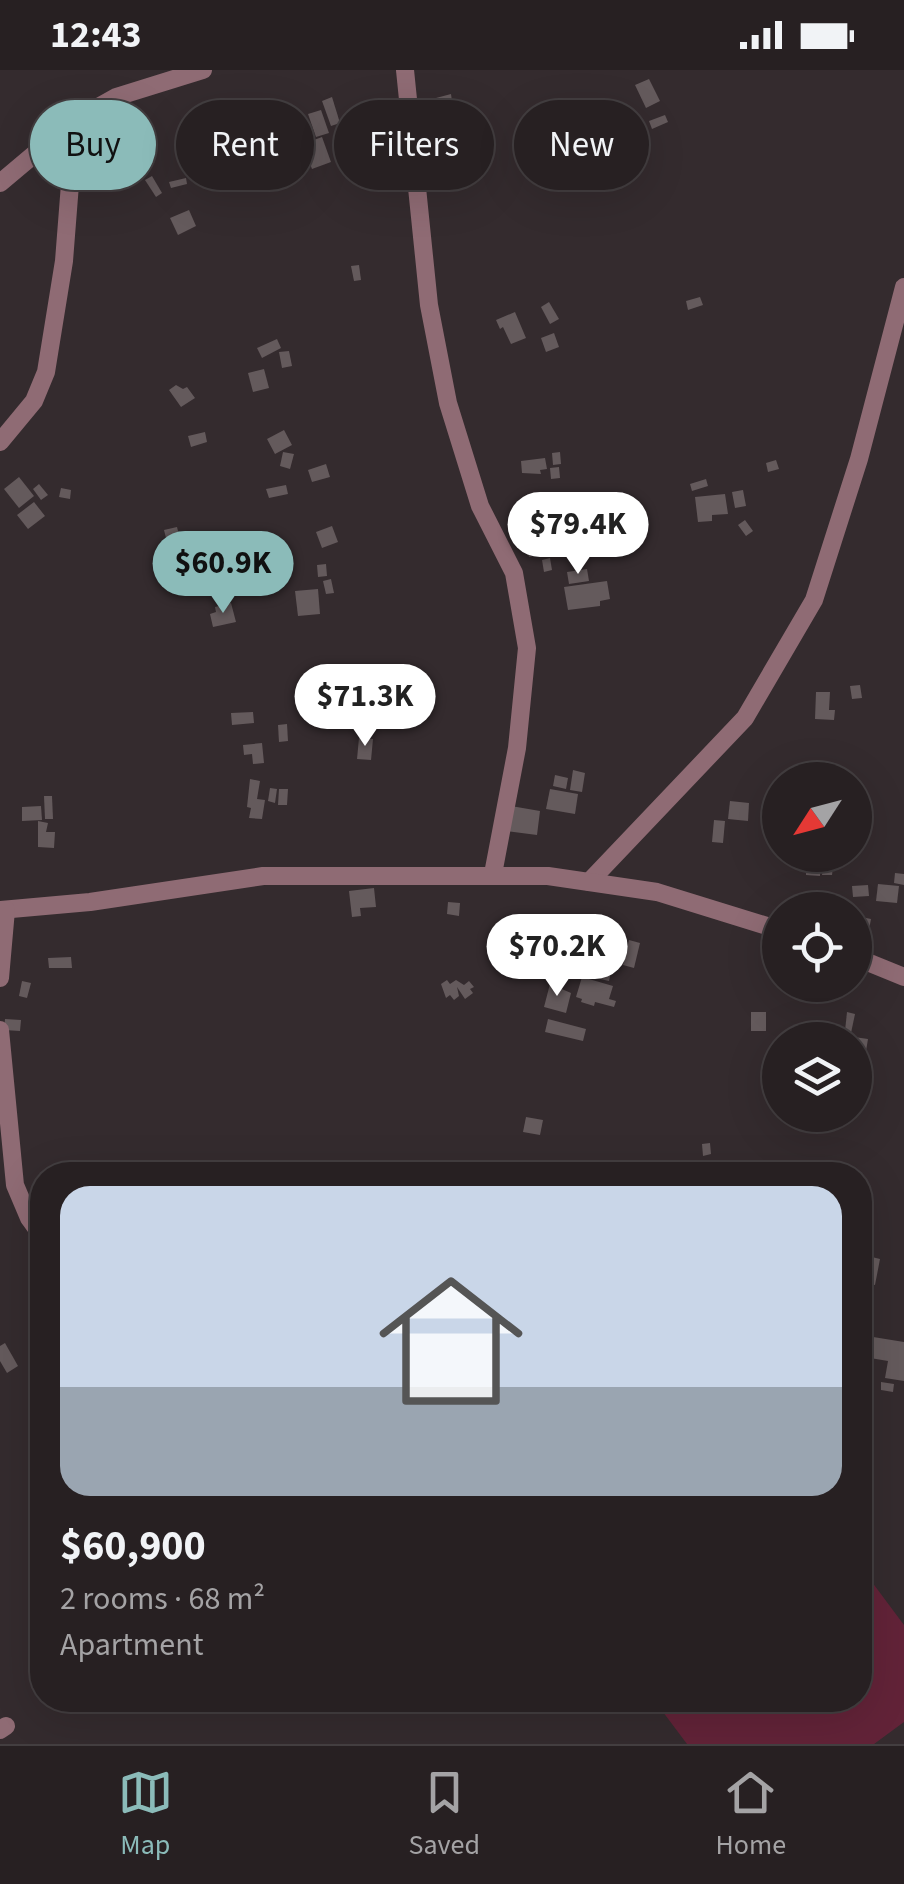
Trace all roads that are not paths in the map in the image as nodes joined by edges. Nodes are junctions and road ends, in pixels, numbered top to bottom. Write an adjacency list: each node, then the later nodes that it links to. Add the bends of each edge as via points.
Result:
1 (203, 70): 3 (street)
2 (405, 70): 9 (street, via 429,305 448,404 480,506 514,573 527,648)
3 (111, 100)
4 (30, 157): 5 (street)
5 (0, 183)
6 (69, 190): 8 (street, via 46,372 34,401)
7 (904, 287): 10 (street, via 814,600 744,718)
8 (0, 442)
9 (493, 874): 10 (street); 11 (street, via 264,876)
10 (589, 882): 12 (street, via 658,892)
11 (3, 910): 15 (street)
12 (762, 924)
13 (872, 964): 14 (street)
14 (904, 977)
15 (0, 978)
16 (0, 1030): 17 (street, via 15,1185)
17 (30, 1219)

